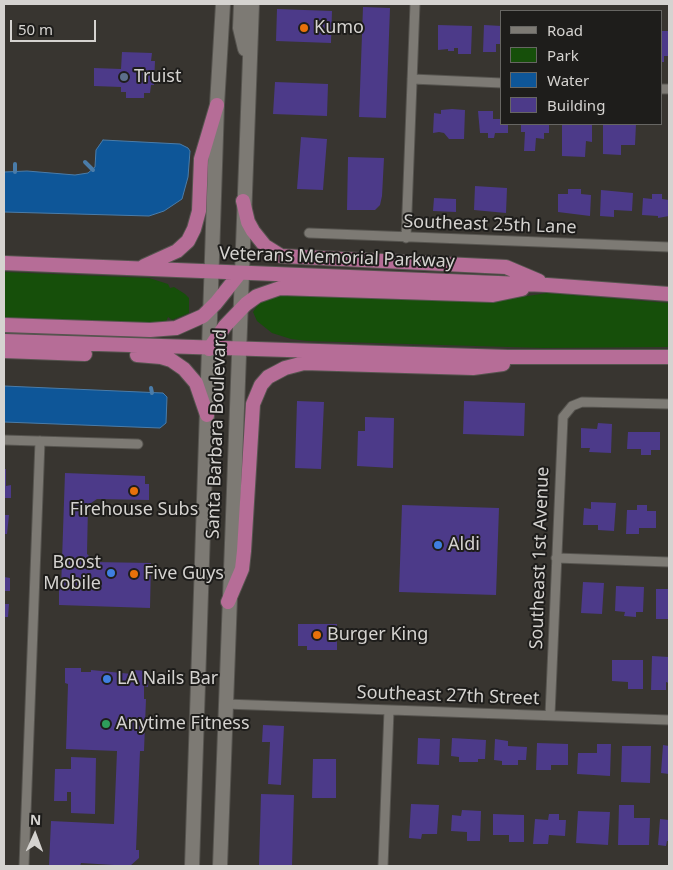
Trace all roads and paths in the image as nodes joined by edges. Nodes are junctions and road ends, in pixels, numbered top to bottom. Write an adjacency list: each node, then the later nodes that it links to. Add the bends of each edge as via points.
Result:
1 (223, 4): 8 (main road, Santa Barbara Boulevard)
2 (241, 4): 5 (main road, via 240,28)
3 (252, 4): 5 (main road, Santa Barbara Boulevard)
4 (415, 4): 6 (street)
5 (249, 62): 9 (main road, Santa Barbara Boulevard)
6 (412, 79): 7 (street); 11 (street)
7 (500, 83)
8 (217, 105): 14 (highway, via 201,159 199,211 194,229 188,241 177,250); 15 (main road, Santa Barbara Boulevard)
9 (244, 201): 16 (main road, Santa Barbara Boulevard); 17 (highway, via 253,231 265,246 281,256 506,267)
10 (309, 233): 11 (street, Southeast 25th Lane)
11 (406, 238): 12 (street, Southeast 25th Lane)
12 (669, 248)
13 (4, 263): 14 (highway, Veterans Memorial Parkway)
14 (140, 268): 15 (highway, Veterans Memorial Parkway)
15 (212, 271): 16 (highway, Veterans Memorial Parkway); 19 (main road, Santa Barbara Boulevard)
16 (240, 273): 17 (highway, Veterans Memorial Parkway); 19 (highway); 20 (main road, Santa Barbara Boulevard)
17 (547, 285): 18 (highway, Veterans Memorial Parkway); 20 (highway, via 493,295 280,288 257,296)
18 (669, 294)
19 (210, 309): 21 (highway, via 189,324 167,330); 23 (main road, Santa Barbara Boulevard)
20 (240, 310): 23 (highway); 24 (main road, Santa Barbara Boulevard)
21 (4, 325)
22 (4, 341): 23 (highway)
23 (209, 349): 24 (highway); 29 (main road, Santa Barbara Boulevard)
24 (239, 350): 26 (highway); 35 (main road, Santa Barbara Boulevard)
25 (4, 351): 29 (highway, via 152,356 171,360 196,383)
26 (568, 357): 27 (highway); 35 (highway, via 473,368 304,363 276,371 261,385 252,404 242,569)
27 (669, 357)
28 (669, 404): 33 (street, Southeast 1st Avenue, via 590,402 572,406 566,411 561,424)
29 (207, 415): 41 (main road, Santa Barbara Boulevard)
30 (4, 440): 31 (street)
31 (40, 441): 32 (street); 40 (street)
32 (138, 444)
33 (556, 558): 34 (street); 38 (street, Southeast 1st Avenue)
34 (669, 562)
35 (228, 602): 36 (main road, Santa Barbara Boulevard)
36 (225, 704): 37 (street, Southeast 27th Street); 42 (main road, Santa Barbara Boulevard)
37 (389, 710): 38 (street, Southeast 27th Street); 43 (street)
38 (550, 716): 39 (street, Southeast 27th Street)
39 (669, 720)
40 (24, 866)
41 (192, 866)
42 (220, 866)
43 (384, 866)

